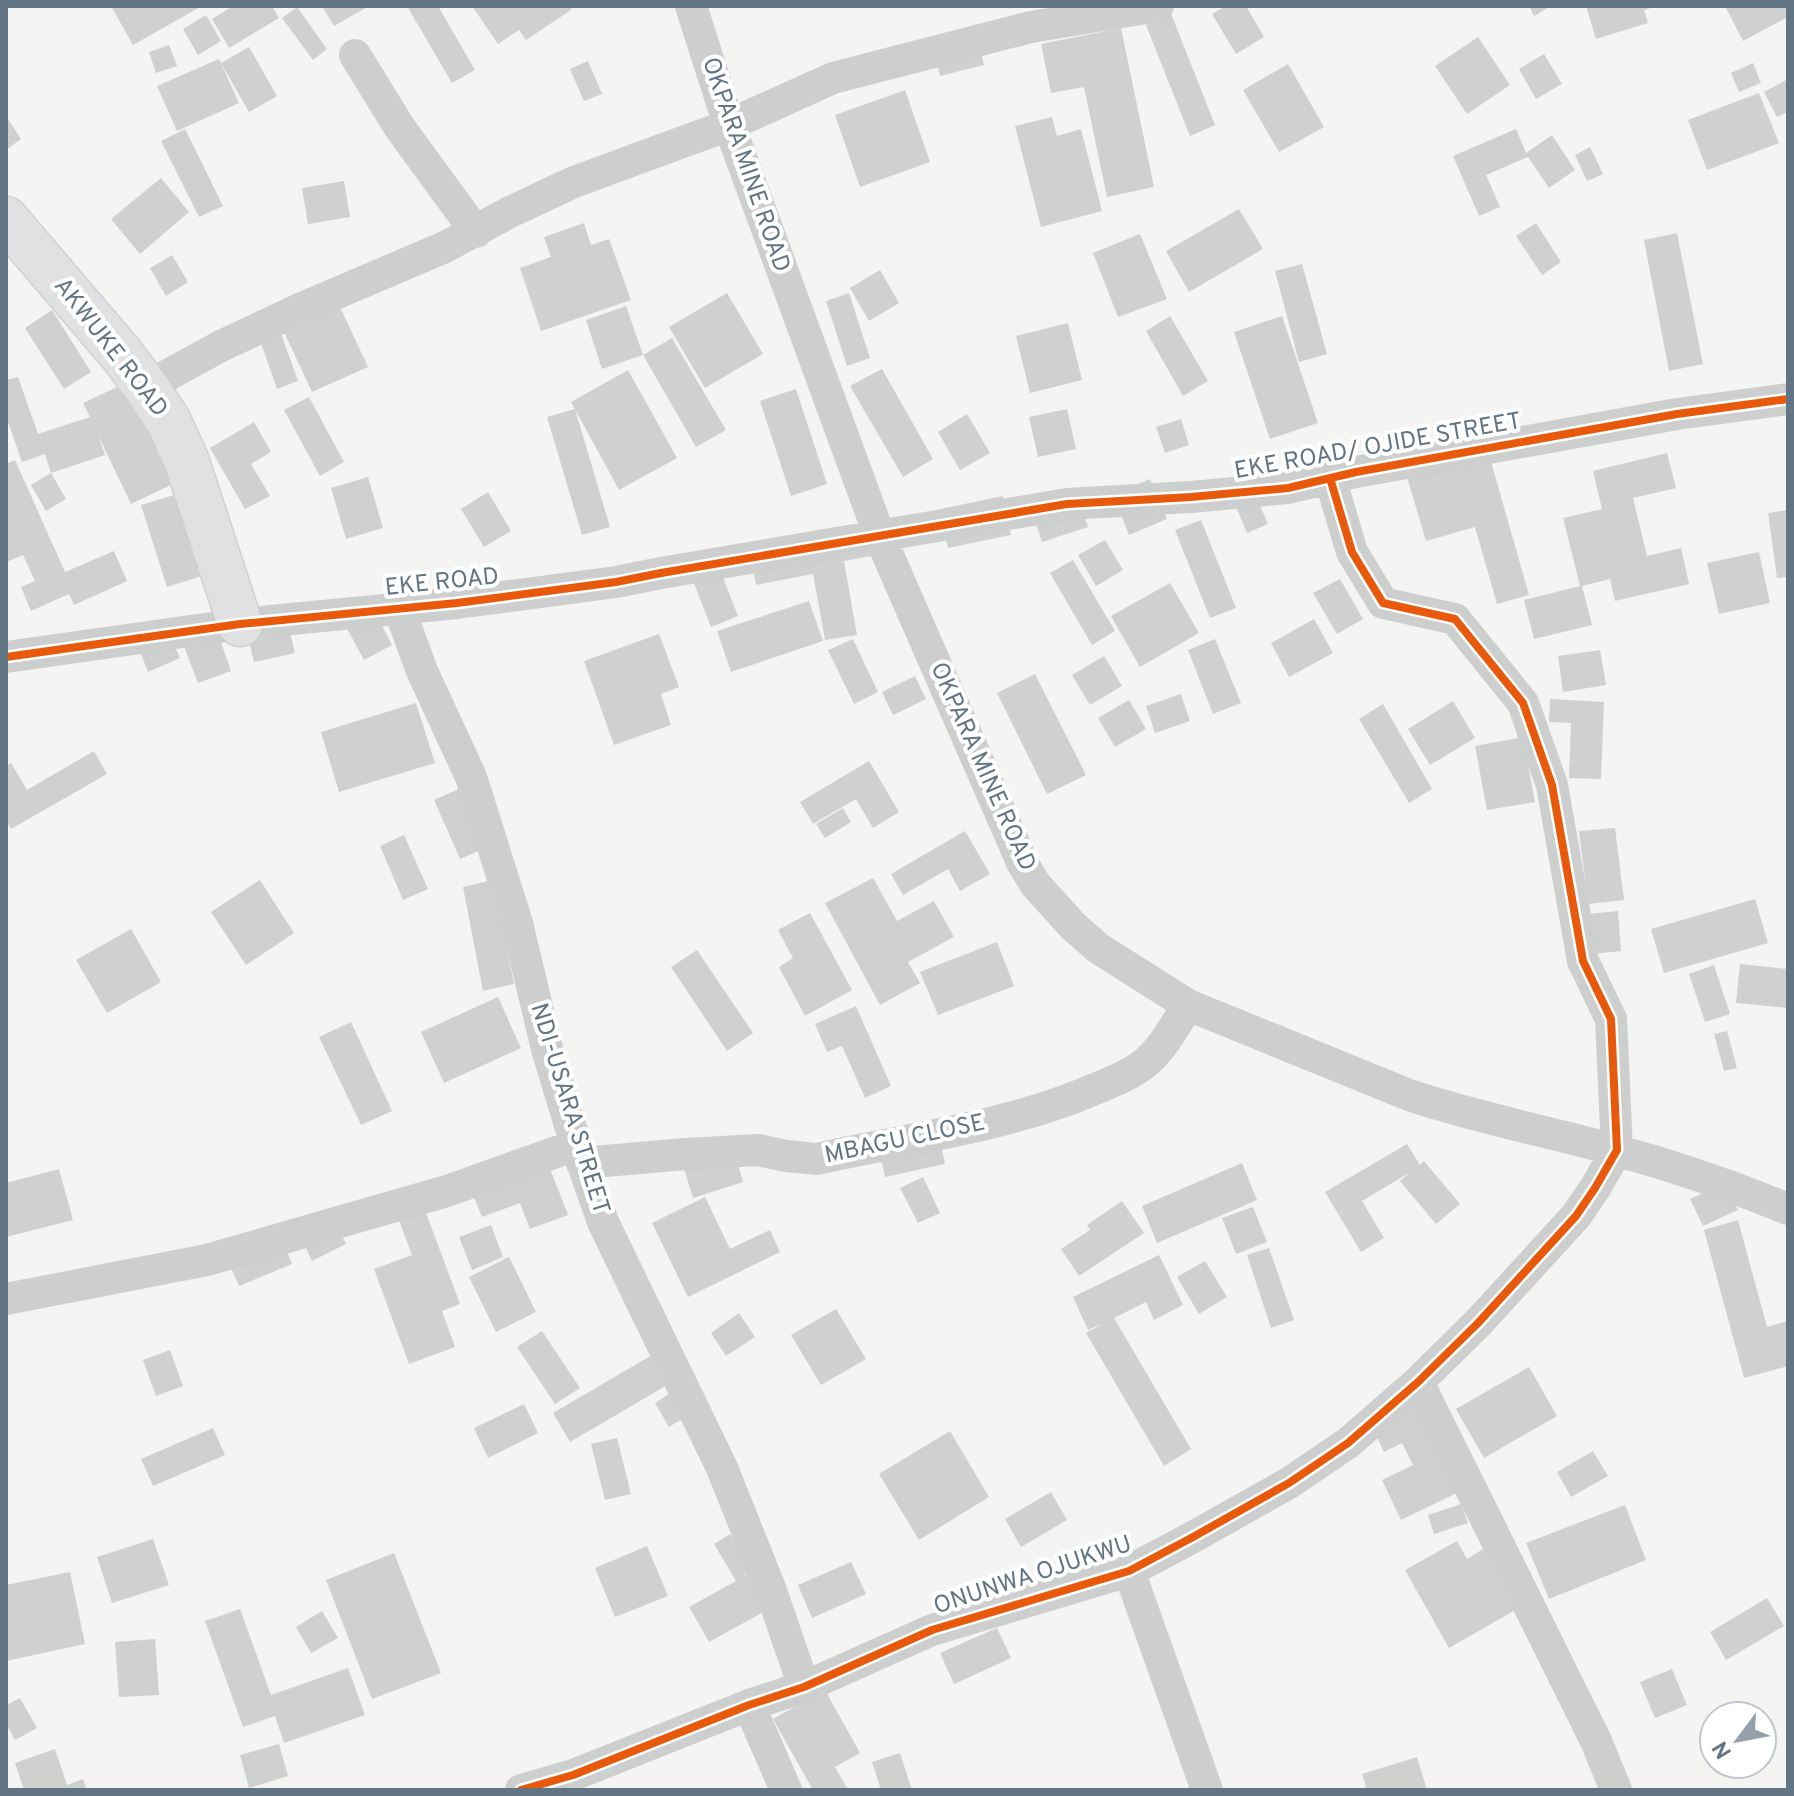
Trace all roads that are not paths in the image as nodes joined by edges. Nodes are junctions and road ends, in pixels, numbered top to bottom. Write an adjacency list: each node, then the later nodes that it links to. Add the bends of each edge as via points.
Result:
1 (691, 6): 4 (street, OKPARA MINE ROAD)
2 (1158, 6): 4 (street, via 1031,27 833,78)
3 (355, 55): 6 (street, via 400,128)
4 (729, 125): 6 (street, via 574,182); 10 (street, OKPARA MINE ROAD)
5 (6, 219): 7 (main road, AKWUKE ROAD)
6 (476, 232): 7 (street, via 289,314)
7 (146, 387): 12 (main road, AKWUKE ROAD, via 187,462)
8 (1788, 399): 9 (street, EKE ROAD/ OJIDE STREET, via 1677,414)
9 (1330, 478): 10 (street, EKE ROAD/ OJIDE STREET, via 1242,493 1067,504); 15 (street, via 1352,552 1383,603 1455,619 1523,703 1552,785 1583,961 1611,1019)
10 (880, 537): 11 (street, EKE ROAD, via 616,582); 14 (street, OKPARA MINE ROAD, via 1035,884 1098,948)
11 (399, 608): 12 (street, EKE ROAD); 16 (street, NDI-USARA STREET, via 471,777 517,923)
12 (240, 624): 13 (street, EKE ROAD)
13 (6, 657)
14 (1188, 1005): 15 (street, OKPARA MINE ROAD, via 1444,1107); 16 (street, MBAGU CLOSE, via 1157,1052 1127,1075 1016,1116 817,1159 758,1150)
15 (1617, 1150): 17 (street, OKPARA MINE ROAD, via 1731,1185); 19 (street, ONUNWA OJUKWU, via 1576,1216)
16 (579, 1154): 18 (street, MBAGU CLOSE, via 207,1260); 21 (street, NDI-USARA STREET, via 603,1222 722,1468)
17 (1788, 1209)
18 (6, 1299)
19 (1418, 1382): 20 (street, ONUNWA OJUKWU, via 1348,1443 1289,1483); 26 (street)
20 (1129, 1571): 21 (street, ONUNWA OJUKWU, via 932,1630); 25 (street)
21 (804, 1687): 22 (street, ONUNWA OJUKWU)
22 (749, 1705): 23 (street, ONUNWA OJUKWU, via 573,1775); 24 (street)
23 (521, 1790)
24 (786, 1790)
25 (1207, 1790)
26 (1616, 1790)

